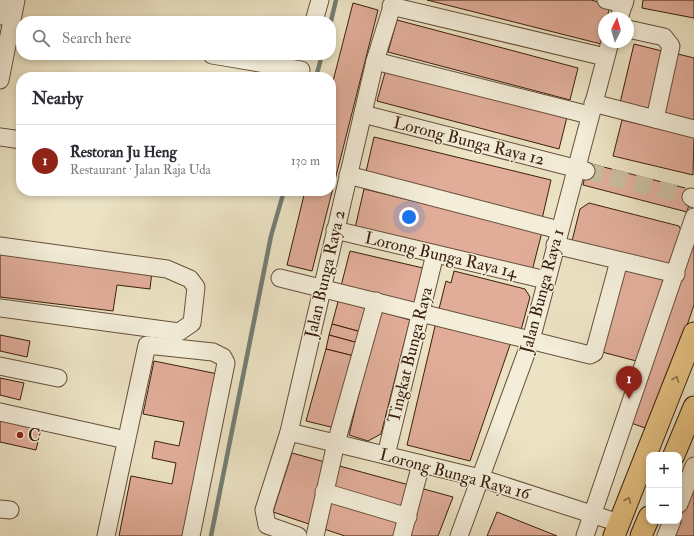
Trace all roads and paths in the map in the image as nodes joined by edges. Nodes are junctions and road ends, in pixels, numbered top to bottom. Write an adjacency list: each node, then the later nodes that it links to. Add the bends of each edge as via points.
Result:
1 (4, 0): 8 (street)
2 (16, 0): 8 (street)
3 (320, 0): 7 (street)
4 (606, 0): 6 (street)
5 (393, 3): 10 (street); 12 (street, Jalan Bunga Raya 2)
6 (622, 7)
7 (315, 16)
8 (11, 20): 14 (street)
9 (634, 30): 17 (street, via 664,37 672,46)
10 (607, 50): 15 (street, Jalan Bunga Raya 1)
11 (250, 60): 13 (street)
12 (375, 61): 15 (street); 16 (street, Jalan Bunga Raya 2)
13 (302, 67)
14 (0, 80)
15 (591, 109): 17 (street); 21 (street, Jalan Bunga Raya 1)
16 (363, 114): 21 (street, Lorong Bunga Raya 12); 22 (street, Jalan Bunga Raya 2)
17 (655, 119): 18 (street)
18 (694, 129)
19 (0, 137): 20 (street)
20 (16, 139)
21 (581, 170): 25 (street, Jalan Bunga Raya 1)
22 (348, 175): 24 (street, Jalan Bunga Raya 2); 25 (street)
23 (694, 217): 29 (street)
24 (335, 230): 27 (street, Lorong Bunga Raya 14); 32 (street, Jalan Bunga Raya 2)
25 (557, 237): 28 (street); 31 (street, Jalan Bunga Raya 1)
26 (0, 246): 34 (street, via 167,269 190,279 196,287 192,323 179,332)
27 (435, 254): 31 (street, Lorong Bunga Raya 14); 35 (street, Tingkat Bunga Raya)
28 (620, 261): 29 (street); 37 (street, via 594,353 590,355)
29 (676, 274): 52 (street)
30 (280, 278): 32 (street)
31 (546, 280): 37 (street, Jalan Bunga Raya 1)
32 (322, 288): 33 (street); 42 (street, Jalan Bunga Raya 2)
33 (376, 301): 35 (street); 44 (street)
34 (0, 308)
35 (421, 313): 37 (street); 46 (street, Tingkat Bunga Raya)
36 (694, 333): 56 (main road, one-way to 36)
37 (531, 340): 49 (street, Jalan Bunga Raya 1)
38 (0, 366): 39 (street)
39 (58, 378)
40 (694, 407): 45 (main road)
41 (0, 412): 43 (street)
42 (289, 432): 44 (street, Lorong Bunga Raya 16); 57 (street, Jalan Bunga Raya 2, via 264,510)
43 (126, 440): 58 (street); 59 (street, via 147,345 213,352 223,356 226,363)
44 (336, 443): 46 (street, Lorong Bunga Raya 16); 50 (street)
45 (675, 452)
46 (386, 455): 47 (street, Lorong Bunga Raya 16)
47 (421, 464): 49 (street, Lorong Bunga Raya 16); 53 (street)
48 (694, 466): 51 (street)
49 (480, 478): 52 (street, Lorong Bunga Raya 16); 63 (street, Jalan Bunga Raya 1)
50 (324, 492): 53 (street); 61 (street)
51 (682, 496)
52 (594, 515): 56 (street, Lorong Bunga Raya 16); 64 (street)
53 (408, 517): 62 (street)
54 (646, 524): 65 (main road)
55 (671, 524): 66 (street)
56 (616, 530)
57 (264, 531): 60 (street)
58 (106, 536)
59 (191, 536)
60 (298, 536)
61 (315, 536)
62 (402, 536)
63 (459, 536)
64 (585, 536)
65 (641, 536)
66 (666, 536)

